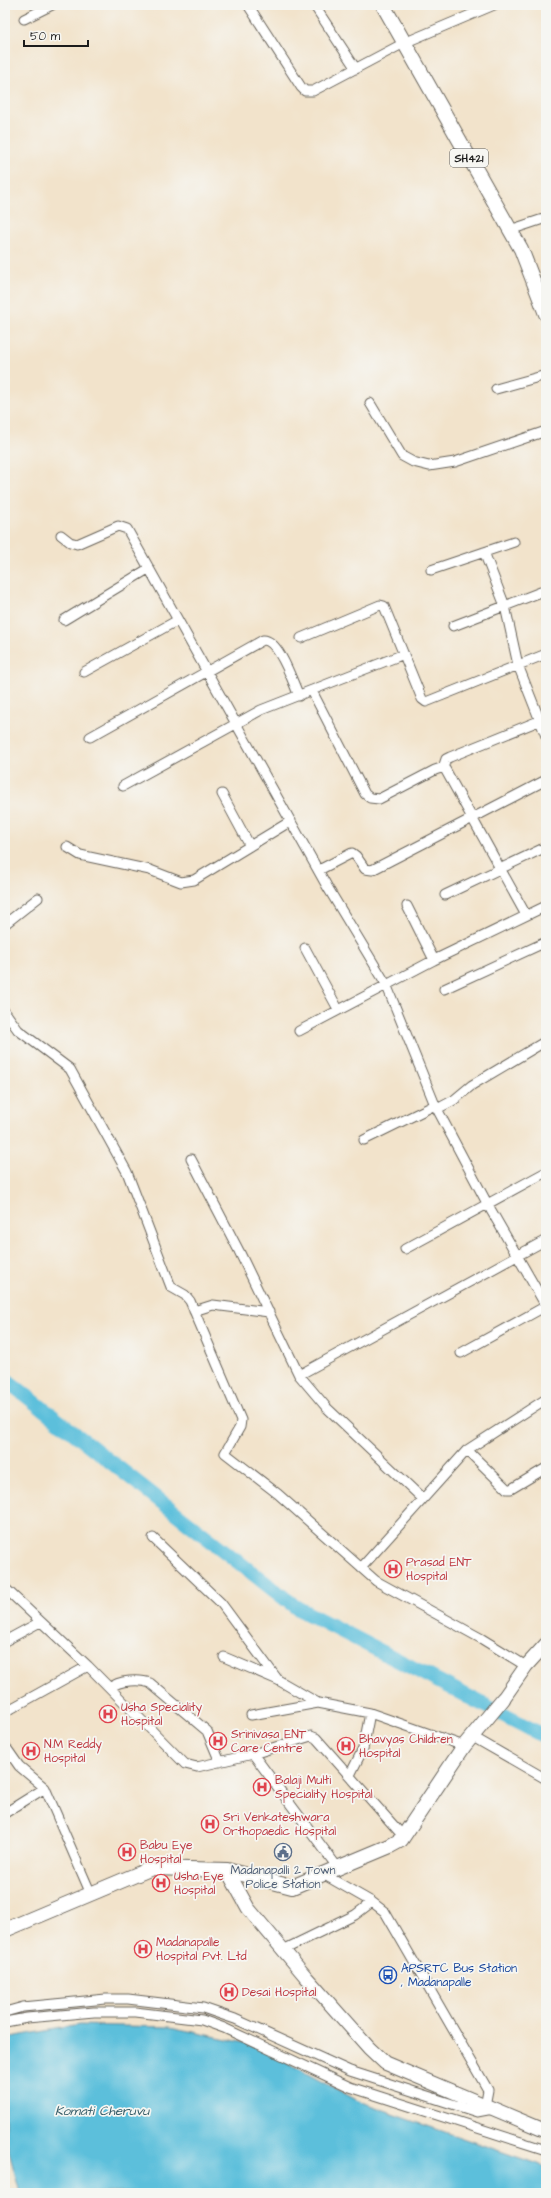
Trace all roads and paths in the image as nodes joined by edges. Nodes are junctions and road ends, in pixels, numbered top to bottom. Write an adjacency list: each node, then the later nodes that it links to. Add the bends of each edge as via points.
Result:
1 (52, 5): 6 (street)
2 (248, 5): 8 (street, via 305,91 313,91)
3 (314, 5): 8 (street)
4 (383, 5): 7 (main road, SH421)
5 (494, 5): 7 (street)
6 (24, 18)
7 (404, 43): 8 (street); 10 (main road, SH421)
8 (356, 69)
9 (546, 218): 10 (street)
10 (510, 230): 11 (main road, SH421, via 533,278)
11 (546, 314)
12 (546, 375): 13 (street)
13 (496, 389)
14 (370, 403): 15 (street, via 402,456 429,466 455,462)
15 (546, 431)
16 (61, 535): 19 (street, via 77,544 123,526)
17 (514, 542): 18 (street)
18 (484, 552): 20 (street); 22 (street)
19 (148, 569): 23 (street); 24 (street)
20 (431, 570)
21 (546, 590): 22 (street)
22 (505, 606): 25 (street); 29 (street)
23 (64, 620)
24 (178, 620): 30 (street); 31 (street)
25 (453, 626)
26 (301, 638): 27 (street, via 382,606)
27 (404, 654): 29 (street, via 422,699 426,702); 32 (street)
28 (546, 654): 29 (street)
29 (518, 665): 34 (street)
30 (207, 671): 33 (street, via 267,640 278,649); 35 (street); 37 (street)
31 (84, 672)
32 (312, 691): 33 (street); 38 (street, via 362,788 370,798 379,798)
33 (299, 696): 35 (street)
34 (543, 719): 36 (street); 38 (street, via 450,756)
35 (236, 722): 40 (street); 43 (street)
36 (546, 736)
37 (90, 737)
38 (443, 768): 42 (street)
39 (546, 780): 42 (street)
40 (123, 786)
41 (222, 794): 44 (street)
42 (472, 817): 47 (street); 48 (street, via 372,870 365,869 352,853)
43 (291, 821): 44 (street); 48 (street)
44 (250, 846): 45 (street, via 188,882 181,882 150,870 80,855)
45 (67, 847)
46 (546, 847): 47 (street)
47 (501, 868): 49 (street); 53 (street)
48 (319, 870): 58 (street)
49 (445, 895)
50 (38, 898): 54 (street)
51 (407, 906): 57 (street)
52 (546, 906): 53 (street)
53 (526, 915): 57 (street)
54 (5, 924)
55 (546, 942): 59 (street)
56 (305, 948): 60 (street)
57 (434, 960): 58 (street)
58 (386, 984): 60 (street); 64 (street)
59 (444, 989)
60 (338, 1009): 62 (street)
61 (5, 1012): 72 (street, via 18,1030 70,1070 127,1172 171,1287 186,1295)
62 (299, 1032)
63 (546, 1041): 64 (street, via 472,1085 454,1100)
64 (436, 1107): 65 (street); 68 (street)
65 (364, 1140)
66 (191, 1159): 73 (street)
67 (546, 1172): 68 (street)
68 (488, 1205): 70 (street); 71 (street)
69 (546, 1240): 71 (street)
70 (405, 1250)
71 (518, 1257): 74 (street, via 546,1306); 75 (street)
72 (194, 1311): 73 (street, via 213,1305); 81 (street, via 241,1420 240,1427 225,1453 278,1494)
73 (269, 1312): 75 (street)
74 (461, 1353)
75 (299, 1375): 79 (street, via 327,1408)
76 (546, 1399): 77 (street)
77 (467, 1450): 78 (street, via 507,1489); 79 (street)
78 (546, 1468)
79 (423, 1499): 81 (street)
80 (153, 1538): 89 (street, via 221,1603)
81 (361, 1568): 88 (street, via 376,1581)
82 (5, 1588): 83 (street)
83 (40, 1622): 84 (street); 87 (street)
84 (5, 1640)
85 (546, 1644): 88 (street)
86 (224, 1657): 89 (street)
87 (88, 1666): 90 (street); 93 (street)
88 (526, 1666): 91 (street)
89 (278, 1680): 92 (street)
90 (110, 1688): 99 (street, via 185,1764 196,1767); 99 (street, via 120,1683 150,1683 207,1732)
91 (503, 1699): 96 (main road)
92 (318, 1703): 94 (street); 95 (street)
93 (5, 1712)
94 (370, 1713): 96 (street); 100 (street, via 363,1749)
95 (251, 1715)
96 (471, 1740): 101 (street); 104 (main road)
97 (5, 1746): 102 (street, via 19,1766)
98 (253, 1754): 99 (street); 100 (street, via 310,1736 320,1740); 105 (street)
99 (220, 1762)
100 (350, 1775): 104 (street)
101 (546, 1779)
102 (45, 1788): 103 (street); 108 (street)
103 (5, 1813)
104 (402, 1835): 105 (main road, via 401,1840 390,1846)
105 (338, 1868): 107 (main road)
106 (227, 1870): 107 (main road, via 292,1887); 108 (main road, via 152,1868); 111 (street, via 248,1908)
107 (323, 1874): 109 (street)
108 (91, 1894): 110 (main road)
109 (372, 1902): 111 (street, via 355,1915); 114 (street, via 385,1912 488,2090)
110 (5, 1930)
111 (283, 1950): 114 (street, via 385,2063)
112 (5, 2012): 114 (street, via 23,2007 106,1999 128,1999 203,2008 382,2083 477,2112)
113 (5, 2022): 116 (street, via 94,2012 142,2013 202,2020 350,2087)
114 (489, 2108): 115 (street)
115 (546, 2131)
116 (546, 2150)

